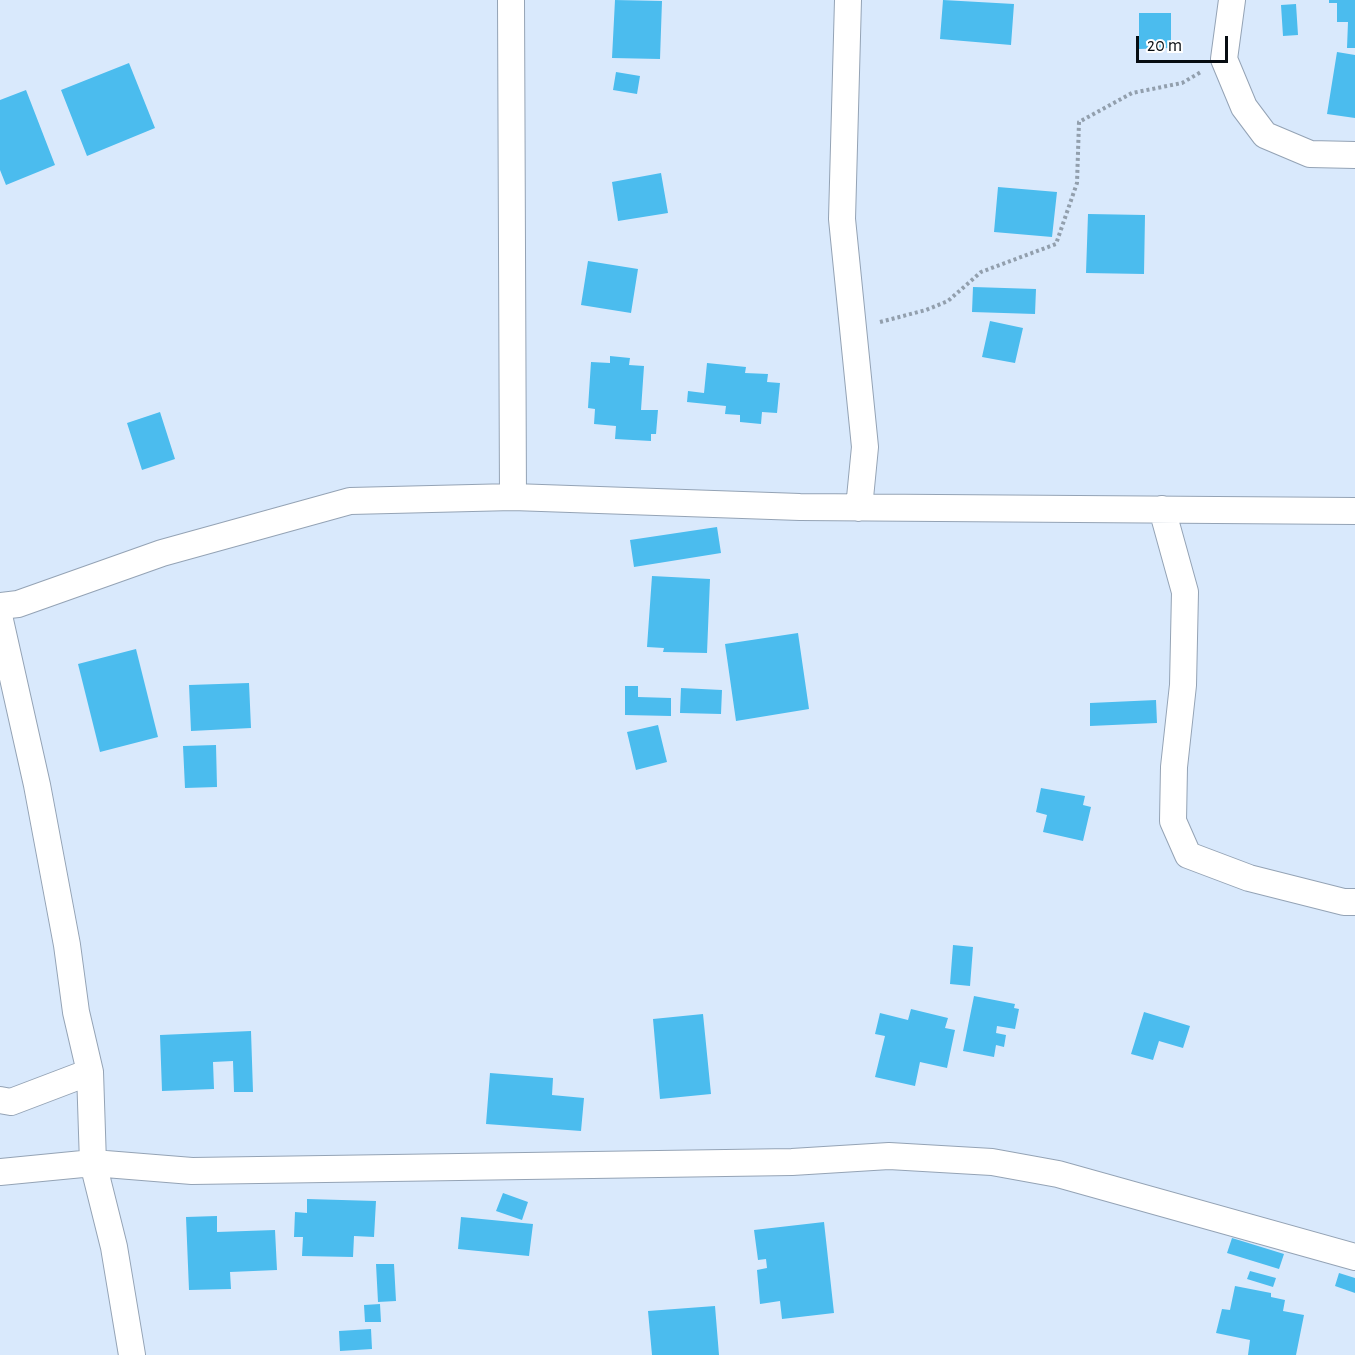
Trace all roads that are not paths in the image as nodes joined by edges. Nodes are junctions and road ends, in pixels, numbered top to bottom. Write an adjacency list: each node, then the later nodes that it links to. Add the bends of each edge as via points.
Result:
1 (511, 0): 5 (street)
2 (848, 0): 6 (street, via 842,219 865,447)
3 (1232, 0): 4 (street, via 1224,59 1244,107 1265,135 1310,154)
4 (1355, 155)
5 (513, 497): 6 (street); 9 (street, via 350,501 162,553 18,604)
6 (859, 508): 7 (street)
7 (1162, 509): 8 (street); 11 (street, via 1185,592 1173,821 1188,855 1249,878)
8 (1355, 511)
9 (0, 606)
10 (0, 620): 12 (street, via 38,785 76,1012)
11 (1355, 902)
12 (90, 1072): 13 (street, via 11,1102); 14 (street)
13 (0, 1100)
14 (93, 1163): 15 (street); 16 (street, via 192,1171 792,1162 889,1156 992,1162 1058,1174); 17 (street, via 114,1247)
15 (0, 1172)
16 (1355, 1257)
17 (132, 1355)

